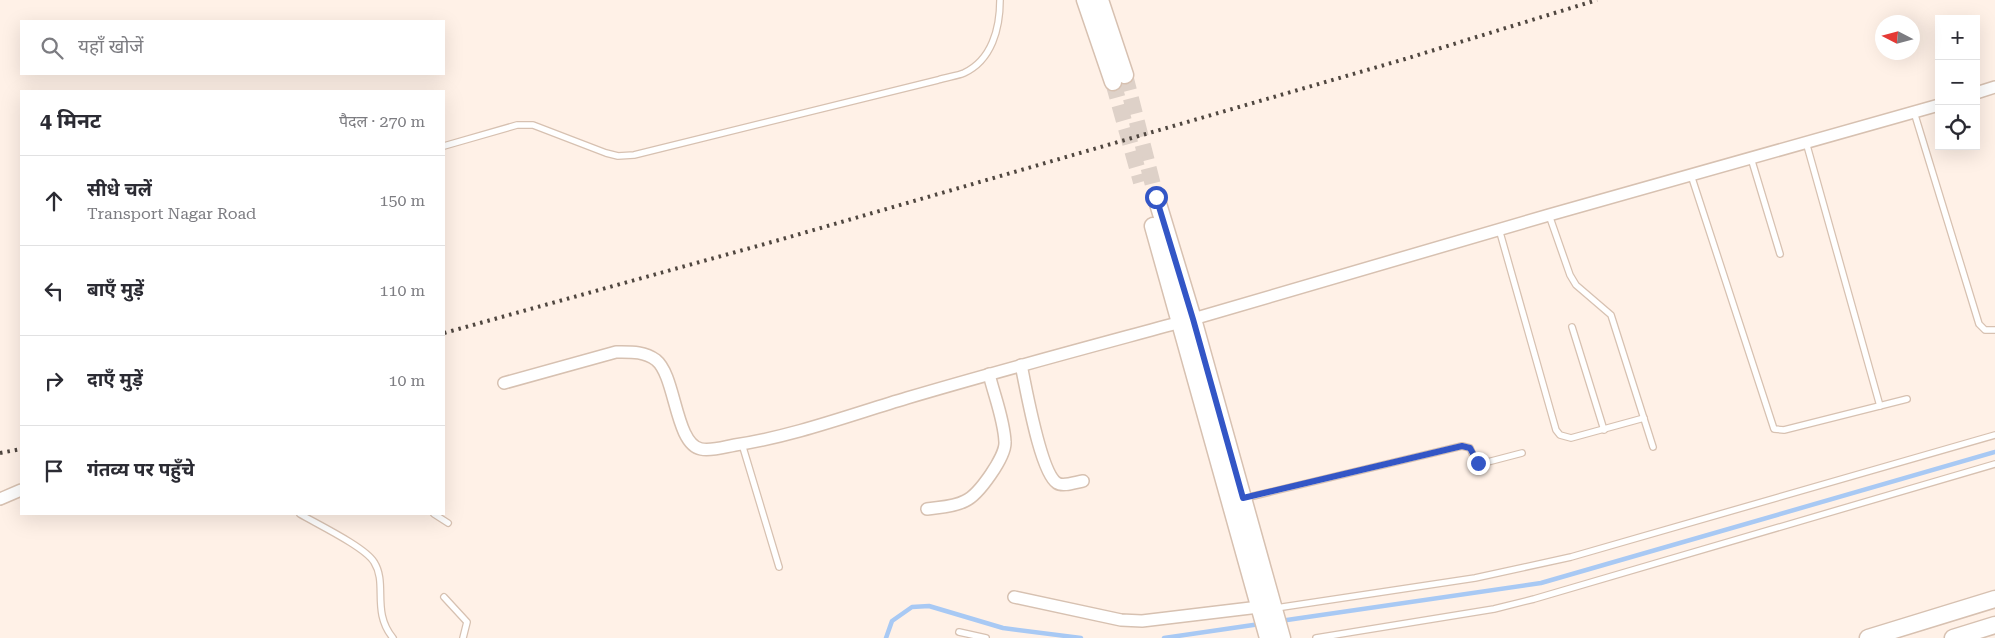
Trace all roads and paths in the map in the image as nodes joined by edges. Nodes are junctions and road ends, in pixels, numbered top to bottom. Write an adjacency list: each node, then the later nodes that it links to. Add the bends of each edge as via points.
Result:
1 (1000, 0): 9 (lane, via 993,43 982,61 965,72 938,80 634,155 606,153 533,125 517,124)
2 (1094, 1): 3 (main road)
3 (1119, 78)
4 (1995, 88): 5 (street)
5 (1980, 92)
6 (1935, 106): 7 (street)
7 (1914, 112): 8 (street); 18 (lane, via 1979,324 1985,330)
8 (1806, 142): 10 (street); 23 (lane)
9 (445, 146)
10 (1751, 158): 11 (street); 15 (lane)
11 (1691, 175): 13 (street); 23 (lane, via 1774,429 1784,430)
12 (1151, 198): 16 (main road)
13 (1549, 215): 14 (street); 24 (lane, via 1576,285 1611,314)
14 (1499, 229): 16 (street); 25 (lane, via 1556,430 1560,435 1571,438)
15 (1780, 254)
16 (1187, 321): 19 (street); 33 (main road); 43 (main road)
17 (1572, 327): 25 (lane)
18 (1995, 330)
19 (1021, 365): 20 (street); 31 (street, via 1041,454 1049,472 1060,484)
20 (989, 374): 27 (street, via 778,437); 35 (street, via 1005,441 1004,454 972,497 965,502)
21 (504, 383): 27 (street, via 590,358 634,352 648,356 662,368 691,443 702,449)
22 (1907, 399): 23 (lane)
23 (1880, 406)
24 (1644, 418): 25 (lane); 28 (lane)
25 (1604, 430)
26 (1995, 435): 43 (lane, via 1571,557 1475,578)
27 (742, 444): 39 (lane)
28 (1653, 447)
29 (1522, 453): 33 (lane, via 1480,464 1470,448 1462,446)
30 (1995, 464): 51 (lane, via 1534,599 1494,609)
31 (1083, 481)
32 (20, 490): 34 (street)
33 (1243, 498): 43 (main road)
34 (0, 499)
35 (927, 509)
36 (302, 515): 46 (lane, via 363,551 376,564 380,614)
37 (436, 515): 38 (lane)
38 (448, 523)
39 (778, 567)
40 (1014, 596): 43 (street, via 1121,620)
41 (444, 597): 47 (lane, via 467,622)
42 (1995, 599): 52 (main road)
43 (1267, 611): 49 (main road); 50 (main road)
44 (1995, 625): 53 (main road)
45 (960, 632): 48 (lane)
46 (393, 638)
47 (464, 638)
48 (986, 638)
49 (1268, 638)
50 (1282, 638)
51 (1316, 638)
52 (1868, 638)
53 (1952, 638)

